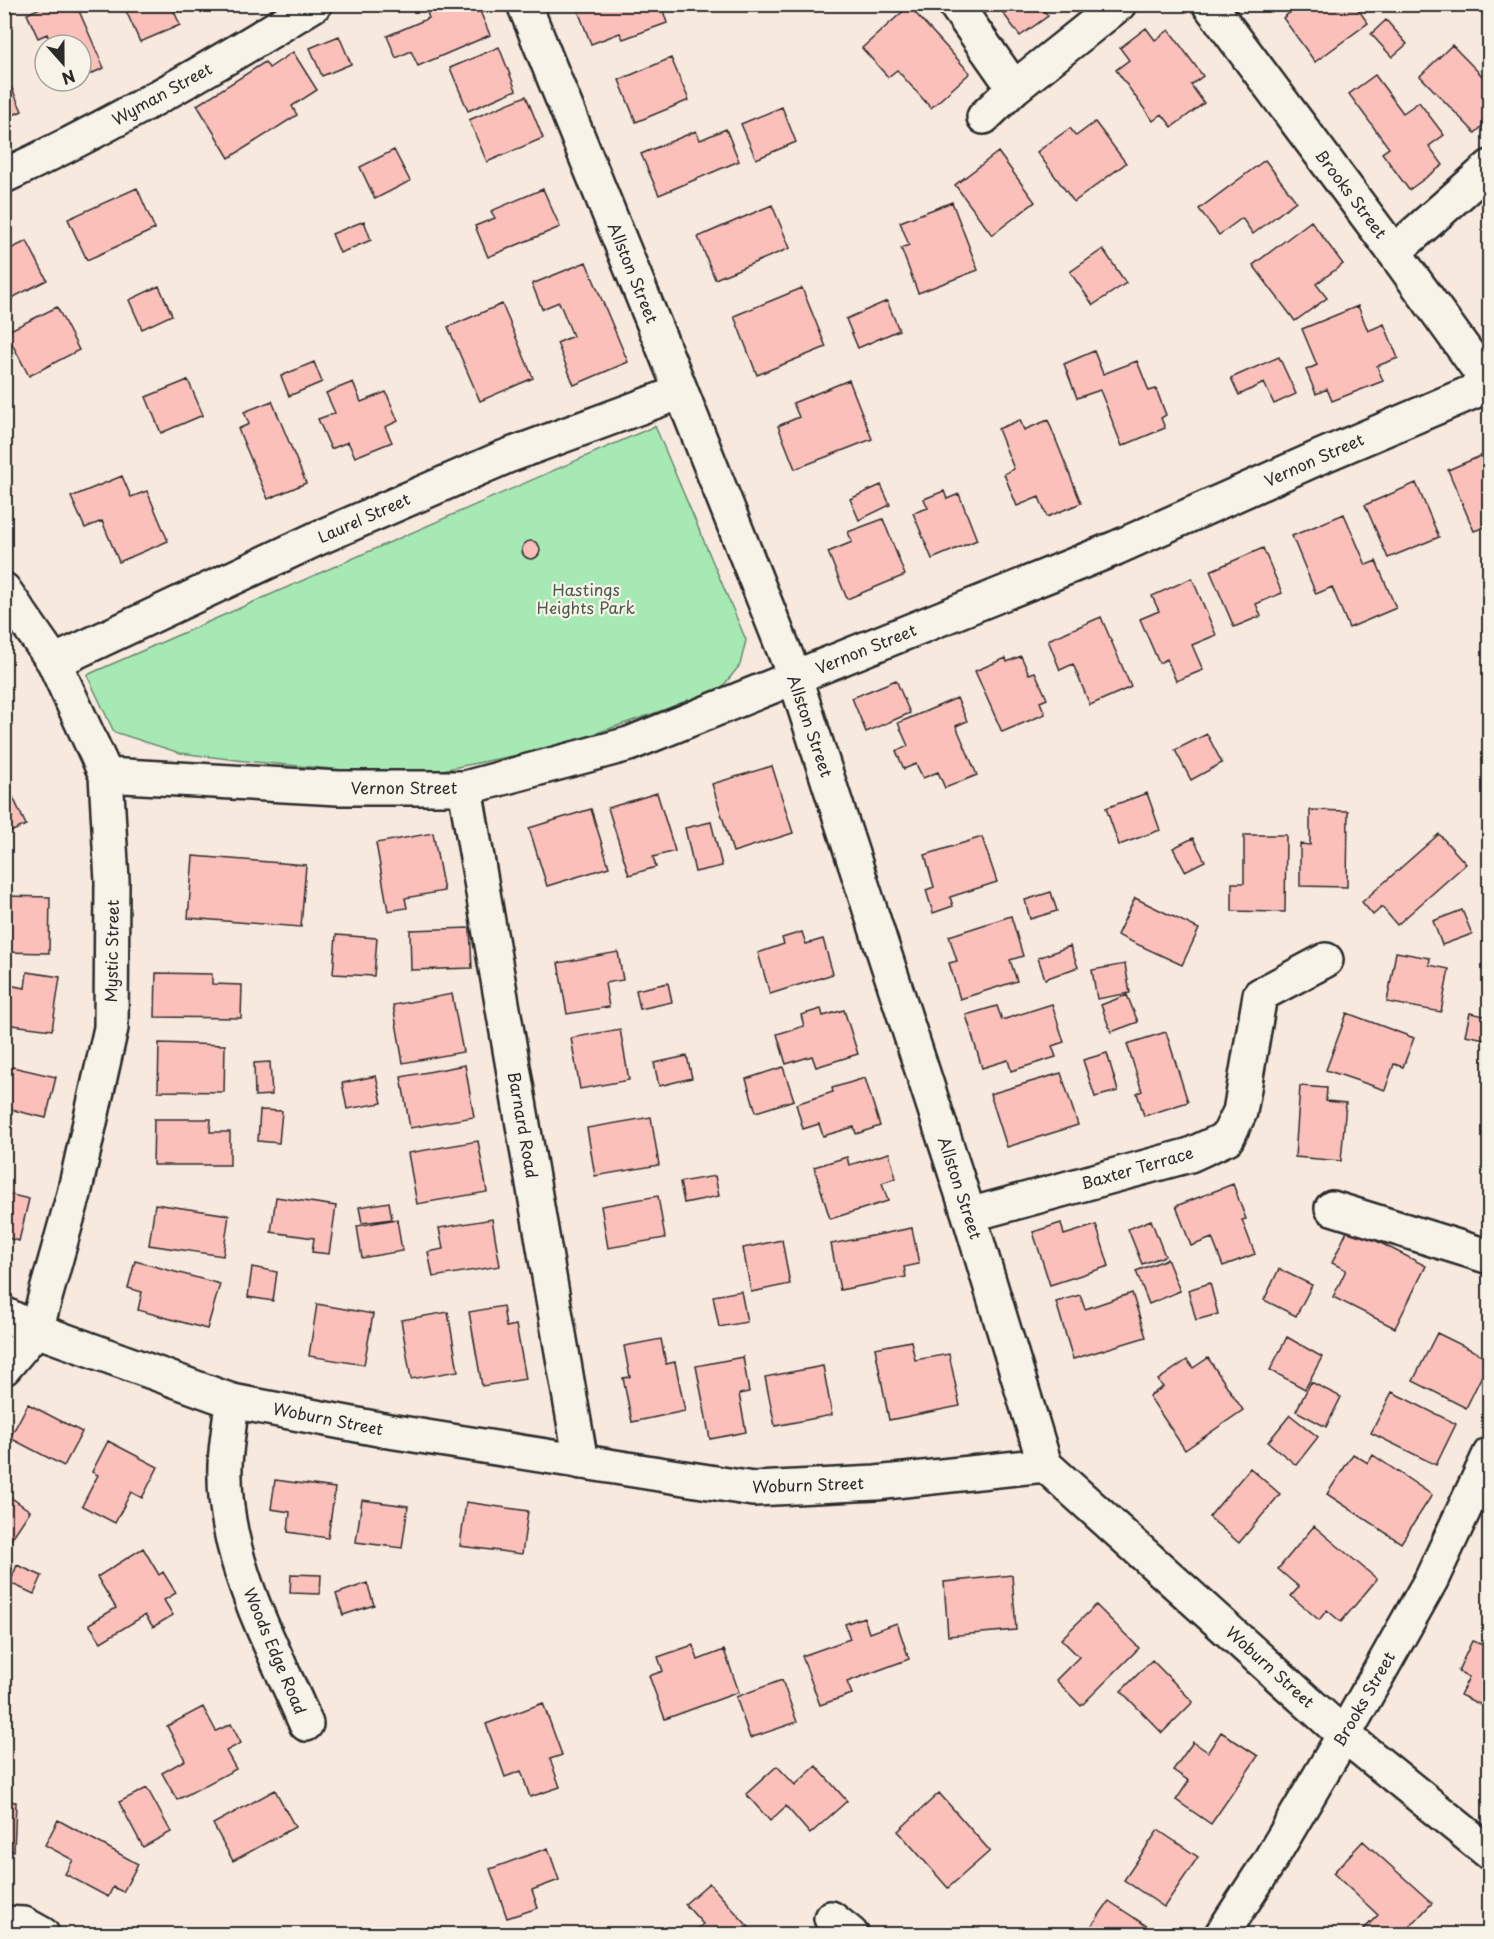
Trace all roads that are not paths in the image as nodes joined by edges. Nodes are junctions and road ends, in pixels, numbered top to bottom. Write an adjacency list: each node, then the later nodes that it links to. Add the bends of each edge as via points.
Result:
1 (315, 4): 9 (street, Wyman Street, via 231,56 64,148)
2 (524, 4): 12 (street, Allston Street)
3 (955, 4): 6 (street)
4 (1119, 4): 6 (street)
5 (1209, 4): 10 (street, Brooks Street)
6 (1014, 88): 7 (street)
7 (984, 117)
8 (1490, 167): 10 (street)
9 (4, 176)
10 (1395, 252): 11 (street, Brooks Street)
11 (1489, 385): 15 (street, Vernon Street, via 1116,548)
12 (681, 392): 14 (street, Laurel Street, via 505,457 316,539); 15 (street, Allston Street)
13 (4, 591): 14 (street, Mystic Street)
14 (54, 662): 16 (street, Mystic Street)
15 (795, 678): 17 (street, Vernon Street, via 629,744); 20 (street, Allston Street)
16 (106, 775): 17 (street, Vernon Street, via 338,788); 23 (street, Mystic Street, via 112,881 111,1028 74,1194)
17 (465, 788): 27 (street, Barnard Road)
18 (1326, 960): 20 (street, Baxter Terrace, via 1260,995 1240,1112 1227,1138 1190,1155)
19 (1332, 1208): 21 (street)
20 (969, 1215): 28 (street, Allston Street)
21 (1490, 1257)
22 (4, 1314): 23 (street, Woburn Street)
23 (36, 1330): 24 (street); 25 (street, Woburn Street)
24 (4, 1368)
25 (232, 1401): 27 (street, Woburn Street); 29 (street, Woods Edge Road, via 225,1465 234,1551 253,1607)
26 (1490, 1454): 30 (street, Brooks Street, via 1431,1580)
27 (581, 1462): 28 (street, Woburn Street, via 753,1489 876,1483)
28 (1045, 1465): 30 (street, Woburn Street)
29 (306, 1724)
30 (1344, 1735): 31 (street, Woburn Street); 34 (street, Brooks Street)
31 (1490, 1853)
32 (4, 1923): 33 (street, via 24,1924)
33 (42, 1935)
34 (1222, 1935)

